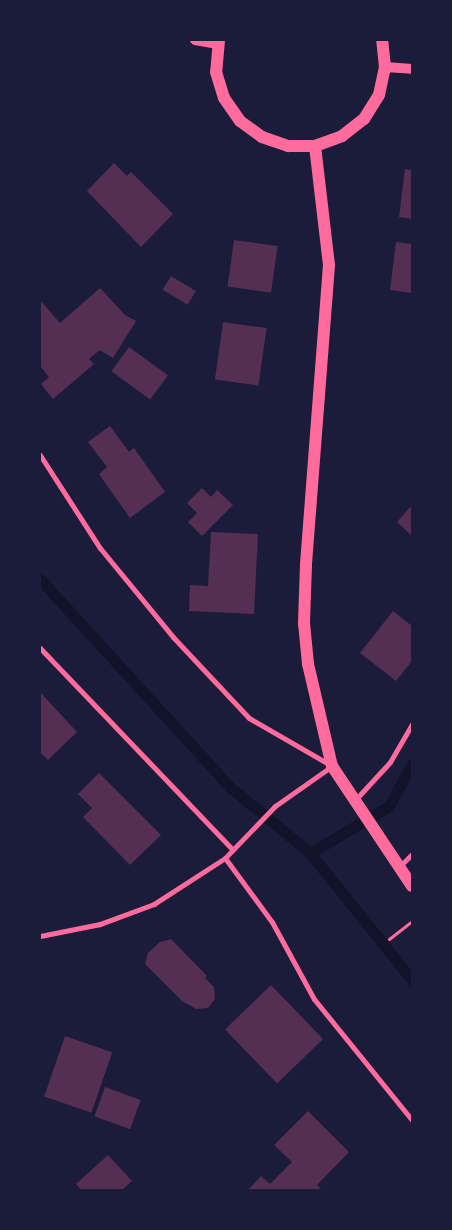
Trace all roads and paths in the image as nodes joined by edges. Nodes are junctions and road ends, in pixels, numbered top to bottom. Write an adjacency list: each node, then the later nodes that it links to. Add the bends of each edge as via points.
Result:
1 (195, 40): 3 (main road)
2 (382, 40): 4 (main road)
3 (218, 42): 6 (main road, via 216,72 224,98 240,121 262,138 288,146)
4 (385, 68): 5 (main road); 6 (main road, via 379,95 364,119 342,136)
5 (412, 69)
6 (315, 146): 10 (main road, via 329,265 311,484 304,623 308,664)
7 (40, 455): 10 (street, via 100,548 173,637 230,698 249,718)
8 (40, 648): 12 (street)
9 (412, 724): 11 (street, via 390,762)
10 (332, 766): 11 (main road); 12 (street, via 275,806)
11 (354, 801): 15 (main road)
12 (232, 849): 14 (street)
13 (412, 854): 15 (street)
14 (225, 858): 18 (street, via 154,904 100,924); 20 (street, via 272,922 314,999)
15 (399, 868): 16 (main road)
16 (412, 886)
17 (412, 921): 19 (path)
18 (40, 936)
19 (389, 939)
20 (412, 1120)

